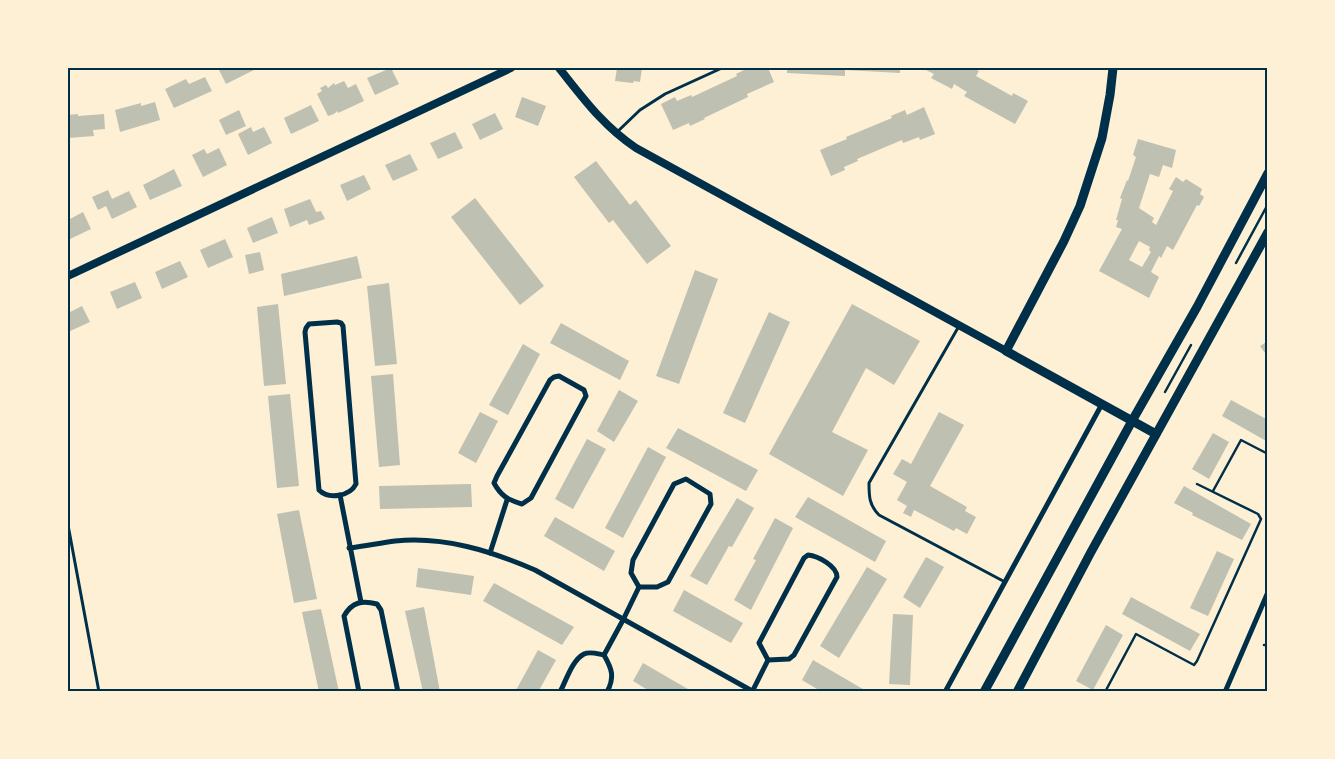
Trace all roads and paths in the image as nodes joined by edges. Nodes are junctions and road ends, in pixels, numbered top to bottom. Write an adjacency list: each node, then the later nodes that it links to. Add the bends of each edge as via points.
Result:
1 (511, 68): 10 (street)
2 (559, 68): 5 (street)
3 (722, 68): 5 (lane, via 665,94 640,110)
4 (1113, 68): 13 (main road, via 1102,138 1080,206)
5 (615, 133): 11 (street, via 649,156)
6 (1268, 173): 16 (main road)
7 (1268, 204): 9 (path)
8 (1268, 232): 17 (main road)
9 (1234, 267)
10 (68, 276)
11 (959, 326): 13 (street); 26 (lane, via 869,483 869,495 872,507 879,515)
12 (1192, 344): 14 (path)
13 (1006, 351): 15 (main road)
14 (1162, 398)
15 (1102, 404): 16 (main road); 26 (street)
16 (1132, 421): 17 (main road); 40 (main road)
17 (1156, 434): 41 (main road)
18 (1268, 454): 20 (path, via 1240,440)
19 (1197, 484): 20 (path)
20 (1213, 491): 42 (path, via 1258,514 1261,519 1197,661 1194,665 1136,634)
21 (340, 494): 21 (street, via 345,494 356,484 343,326 337,322 309,324 305,332 319,490 327,496); 24 (street)
22 (507, 500): 22 (street, via 522,504 531,498 586,396 584,390 559,376 550,380 494,483); 25 (street)
23 (68, 525): 34 (lane)
24 (349, 548): 25 (street, via 420,540 453,543); 29 (street)
25 (490, 553): 30 (street, via 534,570)
26 (1005, 582): 39 (street)
27 (639, 587): 27 (street, via 657,587 668,582 711,504 710,494 686,479 674,484 633,560 631,573); 30 (street)
28 (1268, 592): 43 (street)
29 (361, 602): 35 (street, via 348,608 344,616); 36 (street, via 377,604 381,610)
30 (623, 620): 31 (street); 33 (street)
31 (604, 655): 37 (street, via 591,653 578,658); 38 (street, via 613,678)
32 (768, 660): 32 (street, via 790,659 794,655 837,577 834,568 812,556 804,558 758,643); 33 (street)
33 (753, 691)
34 (99, 692)
35 (359, 692)
36 (398, 692)
37 (560, 692)
38 (607, 692)
39 (945, 692)
40 (984, 692)
41 (1016, 692)
42 (1105, 692)
43 (1225, 692)

